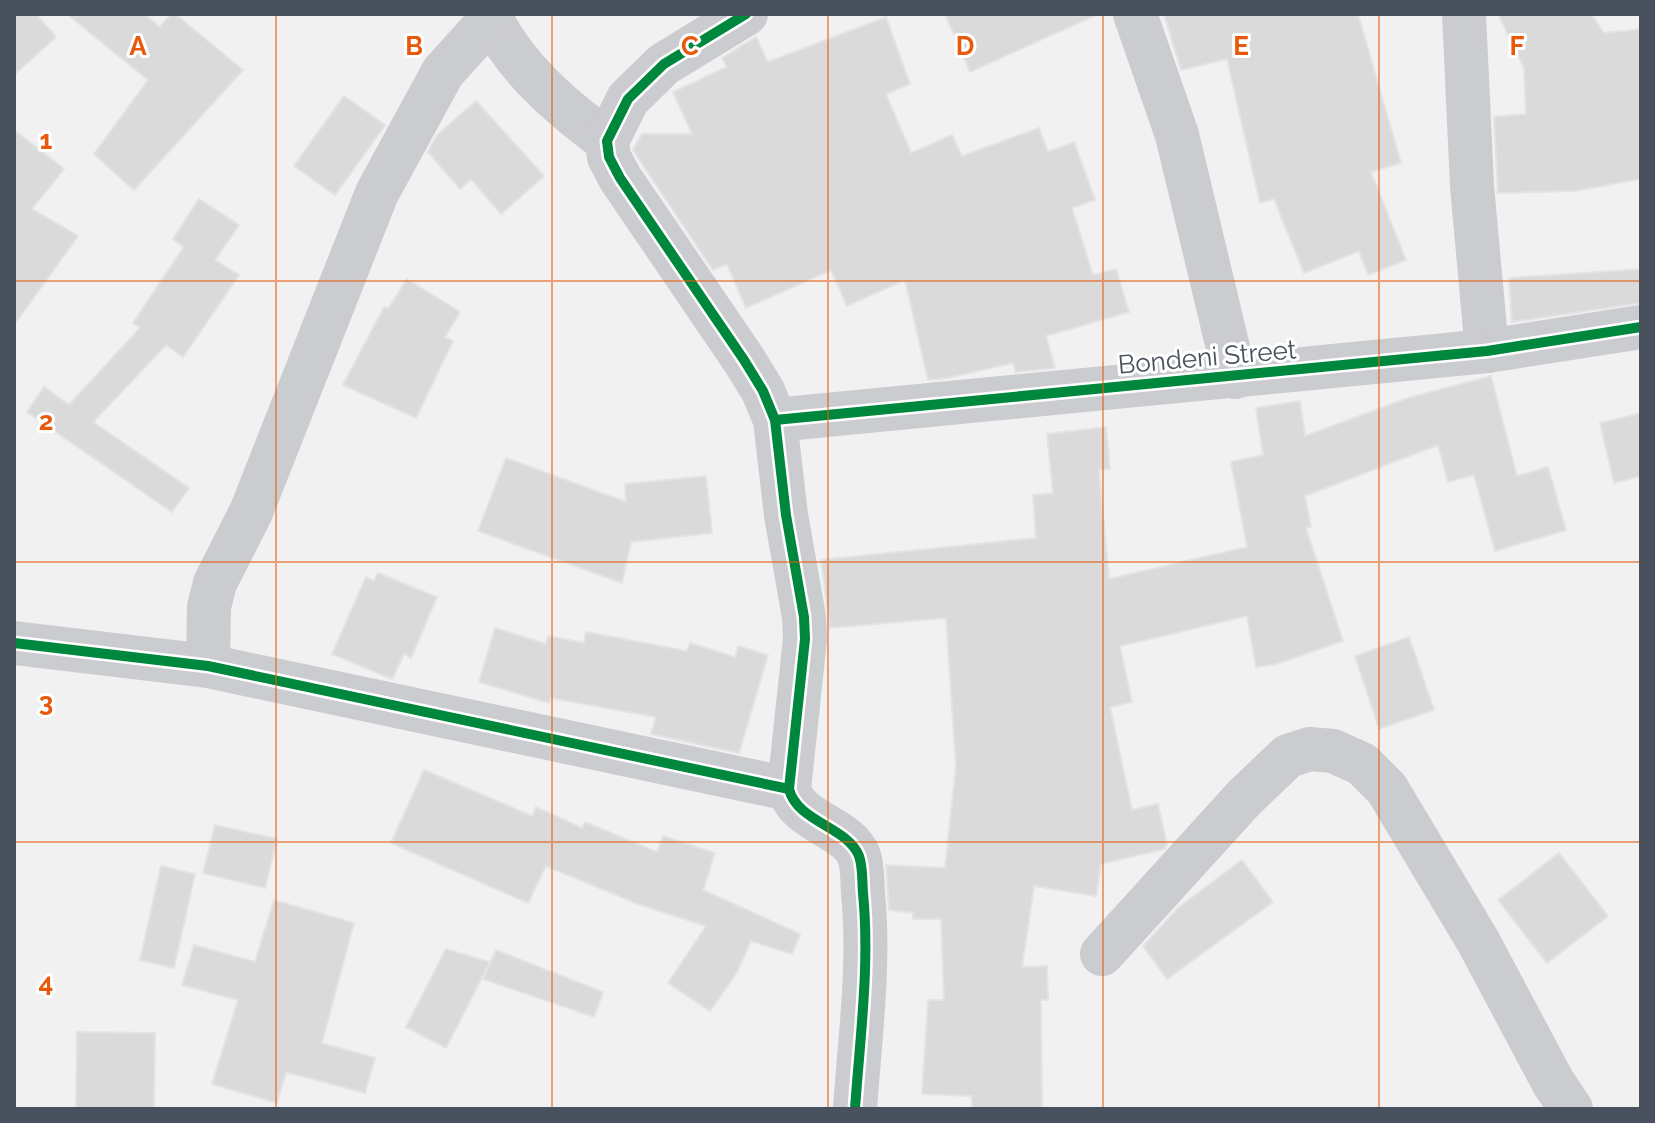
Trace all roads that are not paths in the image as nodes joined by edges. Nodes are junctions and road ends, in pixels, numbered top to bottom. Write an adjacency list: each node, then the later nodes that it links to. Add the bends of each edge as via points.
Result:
1 (746, 14): 5 (street, via 664,64 628,99)
2 (1135, 14): 8 (street, via 1177,135)
3 (1464, 14): 7 (street)
4 (490, 16): 5 (street, via 525,70 562,108); 11 (street, via 443,72 377,193 251,512 215,583)
5 (607, 141): 9 (street, via 620,178 744,360)
6 (1641, 327): 7 (street, Bondeni Street)
7 (1487, 351): 8 (street, Bondeni Street)
8 (1235, 377): 9 (street, Bondeni Street)
9 (775, 420): 12 (street, via 805,639)
10 (14, 643): 11 (street)
11 (208, 666): 12 (street)
12 (789, 789): 14 (street, via 802,810 841,836 859,856 867,938)
13 (1102, 954): 15 (street, via 1288,756 1310,749 1333,751 1362,764 1387,789)
14 (855, 1109)
15 (1571, 1109)

